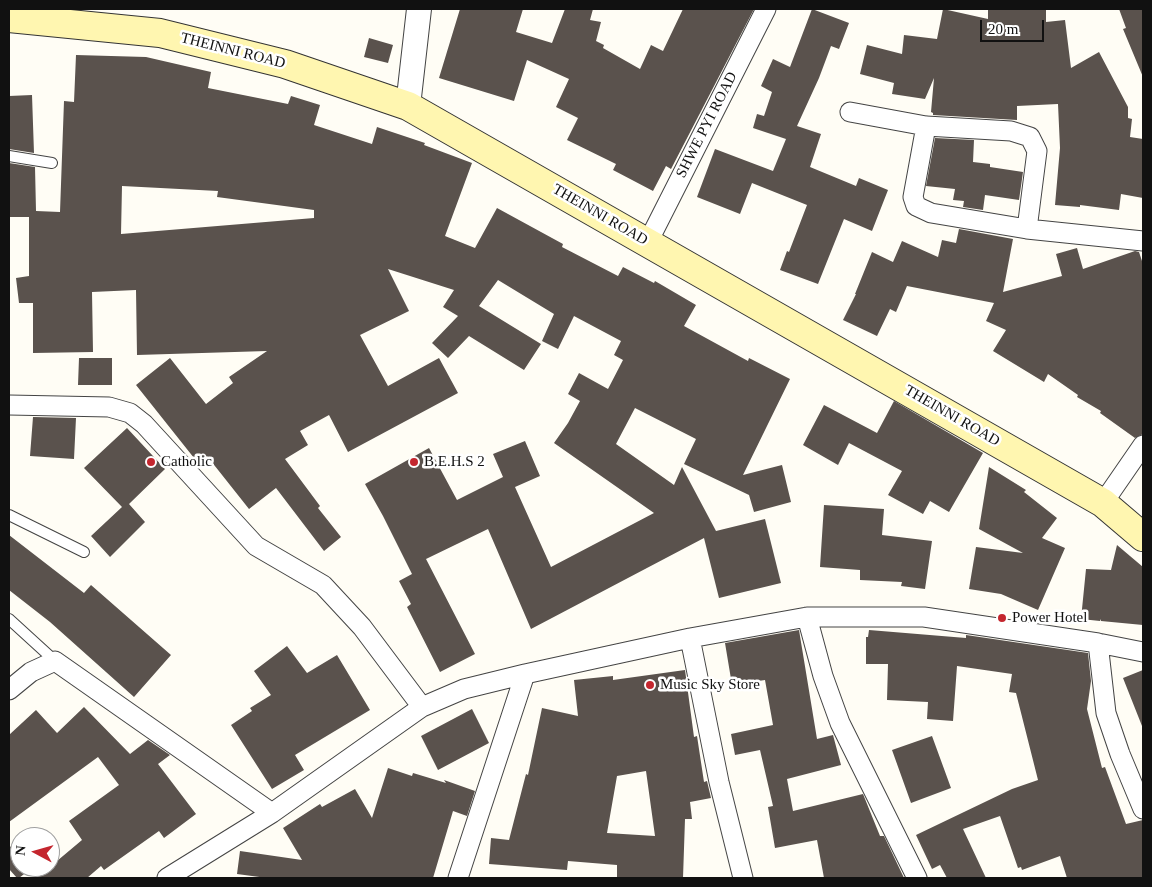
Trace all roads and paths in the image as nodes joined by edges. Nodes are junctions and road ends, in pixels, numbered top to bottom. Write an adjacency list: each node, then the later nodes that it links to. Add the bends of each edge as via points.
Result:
1 (419, 9): 4 (street)
2 (766, 9): 11 (street, SHWE PYI ROAD)
3 (9, 18): 4 (main road, THEINNI ROAD, via 160,33 285,64)
4 (408, 106): 11 (main road, THEINNI ROAD)
5 (850, 112): 6 (street)
6 (926, 126): 9 (street, via 913,197 916,206 931,213); 9 (street, via 1011,132 1030,138 1038,151)
7 (9, 156): 8 (lane)
8 (52, 163)
9 (1027, 229): 10 (street)
10 (1143, 241)
11 (648, 242): 14 (main road, THEINNI ROAD)
12 (9, 405): 26 (street, via 109,407 130,413 144,424 256,546 322,585 362,627)
13 (1143, 445): 14 (street)
14 (1102, 503): 16 (main road, THEINNI ROAD)
15 (9, 515): 17 (lane)
16 (1143, 536)
17 (84, 552)
18 (807, 617): 20 (street); 21 (street, via 924,617); 32 (street, via 840,723)
19 (9, 619): 23 (lane)
20 (690, 638): 24 (street); 31 (street, via 719,782)
21 (1098, 643): 22 (street); 27 (street, via 1106,712)
22 (1143, 652)
23 (55, 661): 25 (street, via 32,672); 28 (street)
24 (525, 674): 26 (street, via 464,689); 30 (street)
25 (9, 690)
26 (422, 707): 28 (street)
27 (1143, 809)
28 (272, 813): 29 (street)
29 (167, 878)
30 (458, 878)
31 (743, 878)
32 (917, 878)

